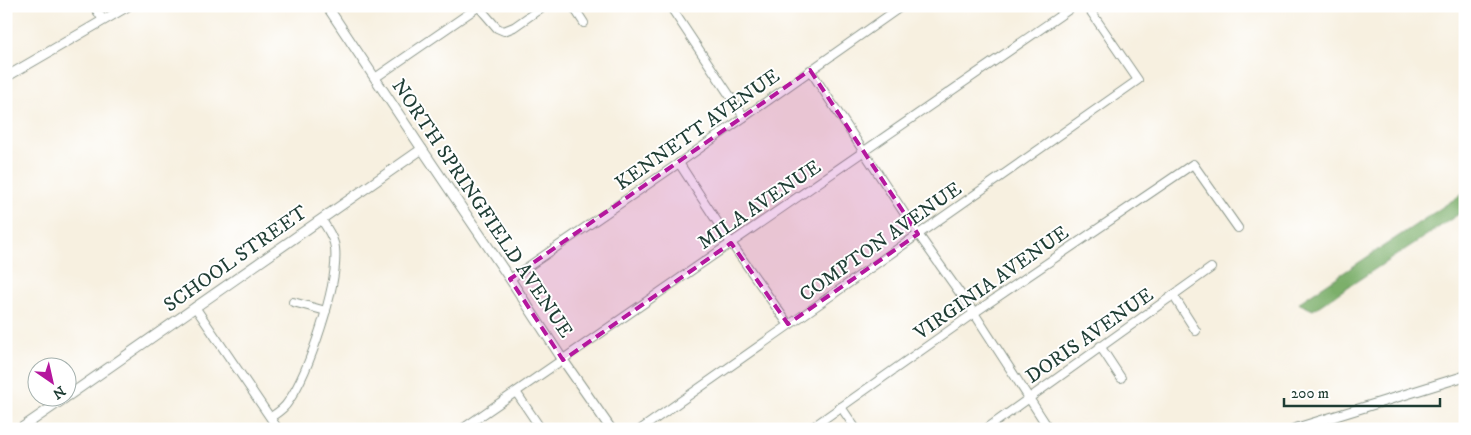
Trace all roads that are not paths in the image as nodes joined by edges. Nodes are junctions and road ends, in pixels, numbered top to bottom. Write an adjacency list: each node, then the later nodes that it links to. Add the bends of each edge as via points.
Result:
1 (94, 6): 11 (street)
2 (128, 6): 11 (main road)
3 (478, 6): 4 (street, via 497,28 504,31 514,28); 15 (street)
4 (544, 6)
5 (573, 6): 12 (street)
6 (670, 6): 16 (street)
7 (902, 6): 13 (street, KENNETT AVENUE)
8 (1074, 6): 18 (street, MILA AVENUE)
9 (1088, 6): 22 (street, COMPTON AVENUE, via 1138,80)
10 (330, 7): 15 (main road, NORTH SPRINGFIELD AVENUE)
11 (103, 20): 14 (main road)
12 (584, 23)
13 (810, 70): 16 (street, KENNETT AVENUE); 18 (street)
14 (6, 77)
15 (375, 78): 17 (main road, NORTH SPRINGFIELD AVENUE)
16 (744, 117): 19 (street, KENNETT AVENUE)
17 (422, 149): 20 (main road, SCHOOL STREET); 25 (main road, NORTH SPRINGFIELD AVENUE)
18 (865, 152): 22 (street); 23 (street, MILA AVENUE)
19 (679, 162): 23 (street); 25 (street, KENNETT AVENUE)
20 (322, 220): 28 (main road, SCHOOL STREET); 29 (street, via 335,247 335,267)
21 (1238, 228): 30 (street, VIRGINIA AVENUE, via 1193,164)
22 (918, 234): 30 (street); 31 (street, COMPTON AVENUE)
23 (731, 243): 31 (street); 34 (street, MILA AVENUE)
24 (1211, 268): 26 (street, DORIS AVENUE)
25 (510, 278): 34 (main road, NORTH SPRINGFIELD AVENUE)
26 (1173, 295): 32 (street); 33 (street, DORIS AVENUE)
27 (293, 302): 29 (street)
28 (196, 307): 37 (main road, SCHOOL STREET); 42 (street)
29 (326, 311): 42 (street, via 294,392 287,404)
30 (974, 313): 39 (street); 40 (street, VIRGINIA AVENUE)
31 (788, 324): 48 (street, COMPTON AVENUE)
32 (1196, 331)
33 (1100, 346): 36 (street); 39 (street, DORIS AVENUE)
34 (563, 360): 38 (street, MILA AVENUE); 47 (main road, NORTH SPRINGFIELD AVENUE)
35 (1465, 376): 53 (main road)
36 (1121, 378)
37 (78, 389)
38 (516, 392): 45 (street, MILA AVENUE); 46 (street)
39 (1028, 398): 51 (street, DORIS AVENUE); 52 (street)
40 (841, 407): 49 (street, VIRGINIA AVENUE); 50 (street)
41 (50, 408): 43 (main road, SCHOOL STREET)
42 (271, 417): 44 (street)
43 (20, 429)
44 (278, 429)
45 (462, 429)
46 (540, 429)
47 (611, 429)
48 (641, 429)
49 (810, 429)
50 (856, 429)
51 (986, 429)
52 (1050, 429)
53 (1294, 429)

